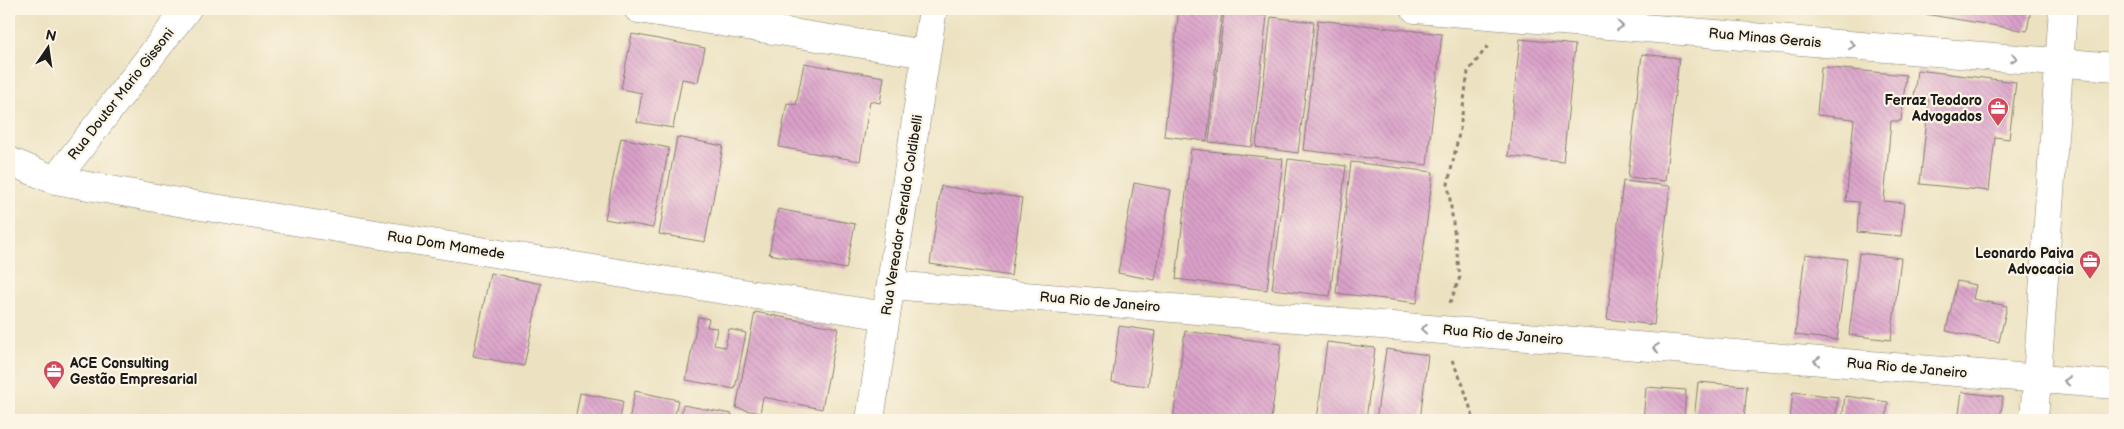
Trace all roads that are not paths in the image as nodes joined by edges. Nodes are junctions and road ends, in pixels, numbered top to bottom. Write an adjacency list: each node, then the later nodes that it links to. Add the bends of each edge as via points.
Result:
1 (187, 9): 10 (street, Rua Doutor Mario Gissoni)
2 (638, 9): 6 (street)
3 (933, 9): 6 (street, Rua Vereador Geraldo Coldibelli)
4 (1415, 9): 7 (street, Rua Minas Gerais, one-way to 7)
5 (2063, 9): 7 (street)
6 (926, 54): 11 (street, Rua Vereador Geraldo Coldibelli)
7 (2059, 62): 8 (street, Rua Minas Gerais); 13 (street)
8 (2115, 67)
9 (9, 162): 10 (street, Rua Dom Mamede)
10 (55, 180): 12 (street, Rua Dom Mamede)
11 (891, 285): 12 (street, Rua Vereador Geraldo Coldibelli); 13 (street, Rua Rio de Janeiro, one-way to 11)
12 (886, 316): 15 (street, Rua Vereador Geraldo Coldibelli)
13 (2037, 379): 14 (street, Rua Rio de Janeiro, one-way to 13); 16 (street)
14 (2115, 385)
15 (870, 420)
16 (2034, 420)

